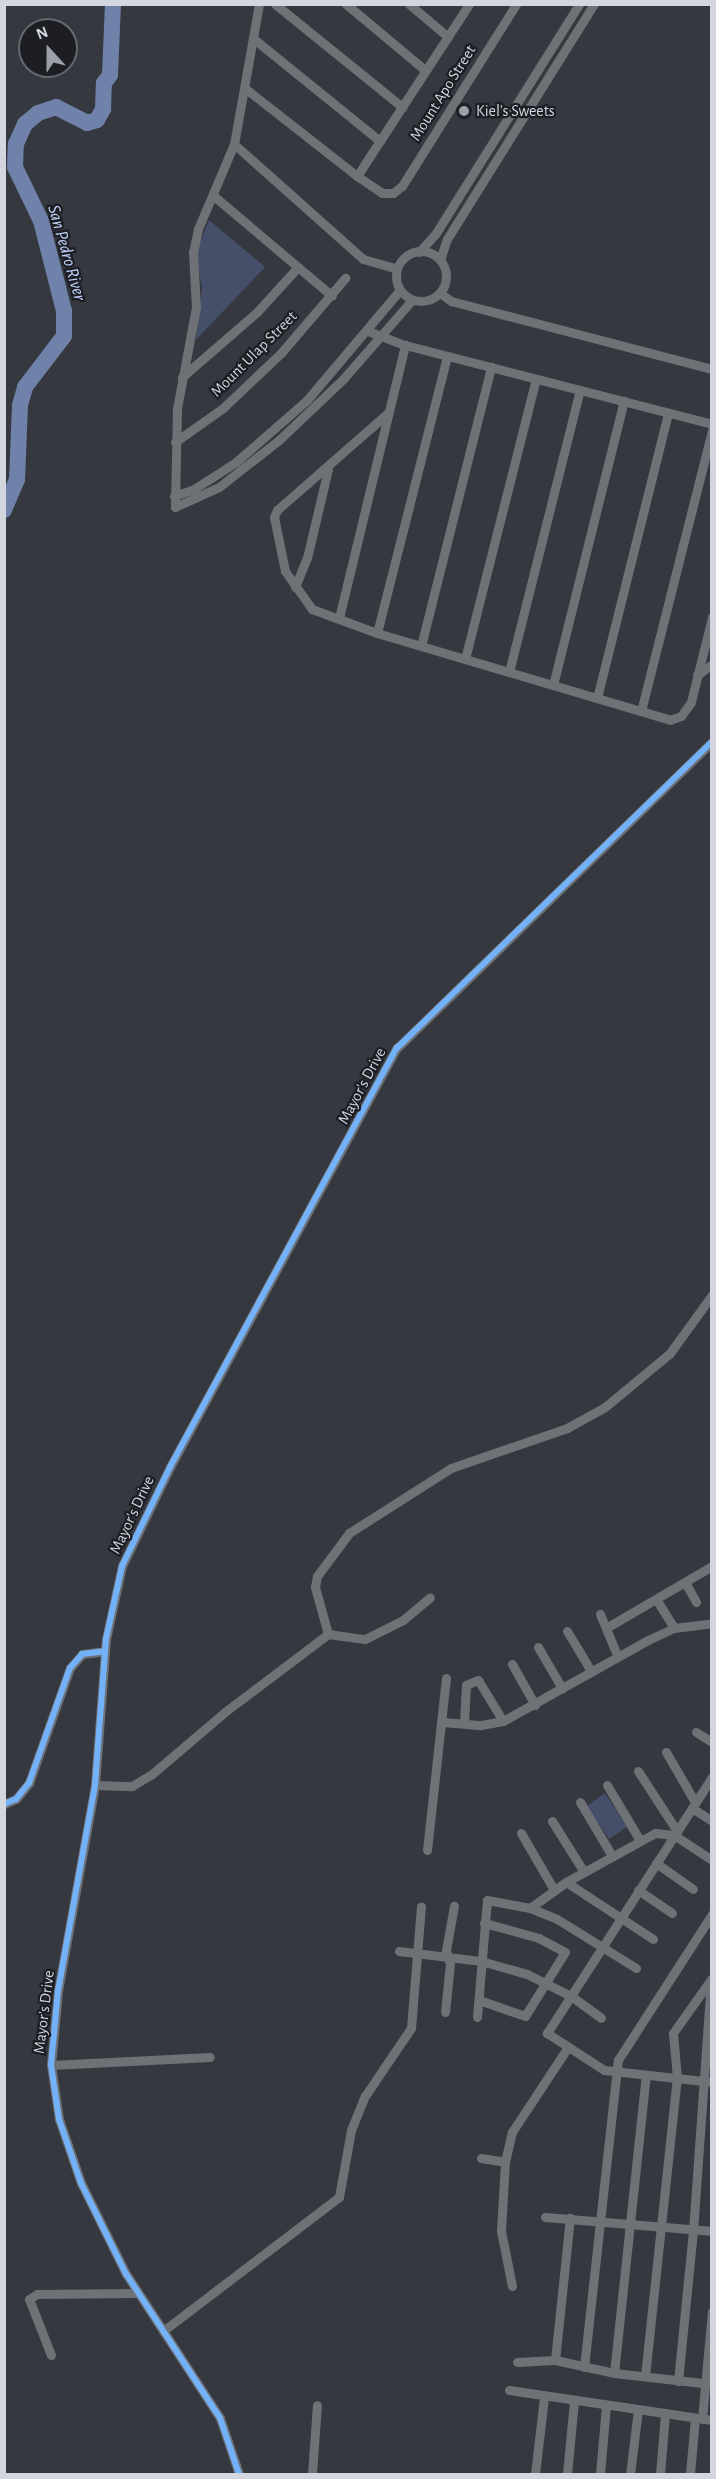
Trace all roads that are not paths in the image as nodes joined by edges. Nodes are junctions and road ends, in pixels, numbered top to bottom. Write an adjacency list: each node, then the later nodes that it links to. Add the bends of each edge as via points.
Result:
1 (259, 4): 10 (street)
2 (275, 4): 13 (street)
3 (346, 4): 11 (street)
4 (409, 4): 9 (street)
5 (470, 4): 9 (street)
6 (516, 4): 16 (street, Mount Apo Street, via 402,186 393,193 382,193)
7 (579, 4): 18 (street, via 436,233)
8 (594, 4): 19 (street, via 447,239)
9 (448, 38): 11 (street)
10 (254, 39): 12 (street); 14 (street)
11 (426, 71): 13 (street)
12 (246, 89): 15 (street); 16 (street)
13 (402, 107): 14 (street)
14 (380, 141): 16 (street)
15 (234, 144): 17 (street); 21 (street, via 363,258)
16 (357, 176)
17 (214, 197): 20 (street); 33 (street, via 198,229 193,252 196,307)
18 (419, 252): 19 (street); 21 (street, via 406,257)
19 (440, 260): 24 (street, via 446,275)
20 (298, 267): 25 (street); 33 (street, via 257,312)
21 (397, 269): 23 (street)
22 (345, 278): 25 (street, Mount Ulap Street)
23 (400, 290): 26 (street); 27 (street)
24 (440, 293): 26 (street, via 429,300); 32 (street, via 451,301)
25 (332, 296): 41 (street, Mount Ulap Street, via 281,353 223,408)
26 (412, 300): 28 (street)
27 (368, 331): 28 (street); 43 (street, via 307,400 236,462 194,489)
28 (377, 337): 29 (street); 43 (street, via 315,407 244,469 199,500 175,507)
29 (405, 345): 30 (street); 37 (street)
30 (447, 356): 31 (street); 47 (street)
31 (491, 367): 34 (street); 48 (street)
32 (711, 369)
33 (182, 377): 41 (street)
34 (536, 379): 35 (street); 49 (street)
35 (580, 390): 36 (street); 51 (street)
36 (624, 401): 38 (street); 53 (street)
37 (389, 412): 42 (street); 46 (street)
38 (668, 413): 39 (street); 54 (street)
39 (711, 424)
40 (711, 430): 55 (street)
41 (175, 442): 43 (street)
42 (328, 469): 44 (street, via 307,558); 44 (street, via 277,510 274,518 285,570)
43 (174, 496)
44 (295, 587): 46 (street, via 312,609)
45 (711, 617): 52 (street)
46 (339, 618): 47 (street)
47 (377, 633): 48 (street)
48 (421, 646): 49 (street)
49 (465, 659): 51 (street)
50 (711, 664): 52 (street)
51 (509, 672): 53 (street)
52 (697, 675): 55 (street, via 690,702 681,716 670,720)
53 (552, 685): 54 (street)
54 (597, 698): 55 (street)
55 (641, 711)
56 (711, 742): 70 (street, Mayor's Drive, via 397,1048 133,1538 122,1566)
57 (711, 1294): 68 (street, via 670,1353 605,1407 567,1428 451,1468 349,1533 317,1576 315,1587)
58 (711, 1566): 59 (street)
59 (685, 1582): 61 (street); 62 (street)
60 (430, 1597): 68 (street, via 403,1620 364,1639)
61 (656, 1599): 65 (street); 66 (street)
62 (696, 1602)
63 (600, 1614): 65 (street)
64 (711, 1623): 66 (street)
65 (606, 1628): 71 (street)
66 (674, 1628): 71 (street)
67 (567, 1631): 73 (street)
68 (328, 1634): 85 (street, via 226,1711 152,1774 132,1786)
69 (538, 1647): 75 (street)
70 (105, 1652): 85 (street, Mayor's Drive); 88 (street, via 82,1654 70,1668 29,1783 16,1799)
71 (617, 1655): 73 (street)
72 (512, 1664): 76 (street)
73 (591, 1671): 75 (street)
74 (447, 1678): 78 (street)
75 (562, 1688): 76 (street)
76 (535, 1705): 77 (street)
77 (503, 1721): 79 (street); 79 (street, via 478,1680 466,1685)
78 (443, 1722): 79 (street); 95 (street)
79 (464, 1724)
80 (696, 1732): 81 (street)
81 (711, 1742)
82 (666, 1752): 89 (street)
83 (638, 1771): 93 (street)
84 (711, 1780): 89 (street)
85 (95, 1785): 127 (street, Mayor's Drive, via 58,1991)
86 (607, 1785): 94 (street)
87 (580, 1802): 96 (street)
88 (4, 1804)
89 (693, 1805): 91 (street); 93 (street)
90 (552, 1821): 99 (street)
91 (711, 1821)
92 (521, 1833): 102 (street)
93 (675, 1833): 94 (street, via 655,1833); 97 (street); 98 (street)
94 (639, 1839): 96 (street)
95 (427, 1850)
96 (612, 1856): 99 (street)
97 (711, 1860)
98 (656, 1863): 101 (street); 103 (street)
99 (584, 1872): 100 (street)
100 (566, 1882): 102 (street); 109 (street)
101 (693, 1889)
102 (555, 1890): 106 (street)
103 (638, 1890): 107 (street); 109 (street)
104 (421, 1906): 114 (street)
105 (454, 1906): 115 (street)
106 (531, 1908): 110 (street, via 487,1899); 112 (street)
107 (672, 1914)
108 (711, 1914): 128 (street, via 618,2060)
109 (620, 1917): 111 (street); 112 (street)
110 (484, 1923): 116 (street); 119 (street, via 562,1948 564,1955)
111 (653, 1939)
112 (603, 1944): 117 (street); 120 (street)
113 (399, 1952): 114 (street)
114 (417, 1954): 115 (street); 144 (street, via 411,2028 365,2096 351,2130 339,2198)
115 (448, 1958): 116 (street); 122 (street)
116 (481, 1961): 119 (street, via 527,1974); 121 (street)
117 (636, 1968)
118 (711, 1978): 130 (street, via 675,2028); 131 (street)
119 (546, 1985): 120 (street); 121 (street, via 525,2016)
120 (571, 1996): 124 (street); 125 (street, via 547,2033)
121 (479, 2000): 123 (street)
122 (445, 2012)
123 (477, 2017)
124 (601, 2018)
125 (568, 2047): 128 (street, via 604,2070); 133 (street, via 512,2132)
126 (210, 2057): 127 (street)
127 (51, 2065): 142 (street, Mayor's Drive, via 59,2119 81,2183)
128 (616, 2072): 129 (street); 136 (street)
129 (646, 2076): 130 (street); 137 (street)
130 (676, 2078): 131 (street); 138 (street)
131 (708, 2081): 139 (street)
132 (482, 2158): 133 (street)
133 (505, 2162): 141 (street, via 501,2231)
134 (545, 2217): 135 (street)
135 (570, 2218): 136 (street); 146 (street)
136 (600, 2220): 137 (street); 148 (street)
137 (632, 2223): 138 (street); 149 (street)
138 (663, 2227): 139 (street); 150 (street)
139 (693, 2231): 140 (street); 151 (street)
140 (711, 2231)
141 (512, 2286)
142 (138, 2293): 144 (street, Mayor's Drive); 145 (street, via 37,2294 29,2299)
143 (711, 2311): 152 (street)
144 (163, 2331): 161 (street, Mayor's Drive, via 220,2418)
145 (51, 2355)
146 (555, 2360): 147 (street); 148 (street)
147 (517, 2362)
148 (584, 2367): 149 (street)
149 (614, 2373): 150 (street)
150 (645, 2376): 151 (street)
151 (678, 2381): 152 (street)
152 (702, 2383): 160 (street)
153 (509, 2390): 154 (street)
154 (544, 2397): 155 (street); 163 (street)
155 (574, 2401): 157 (street); 164 (street)
156 (317, 2405): 162 (street)
157 (606, 2406): 158 (street); 165 (street)
158 (638, 2410): 159 (street); 166 (street)
159 (665, 2415): 160 (street); 167 (street)
160 (703, 2419): 168 (street)
161 (239, 2475)
162 (312, 2475)
163 (535, 2475)
164 (567, 2475)
165 (600, 2475)
166 (630, 2475)
167 (660, 2475)
168 (690, 2475)

